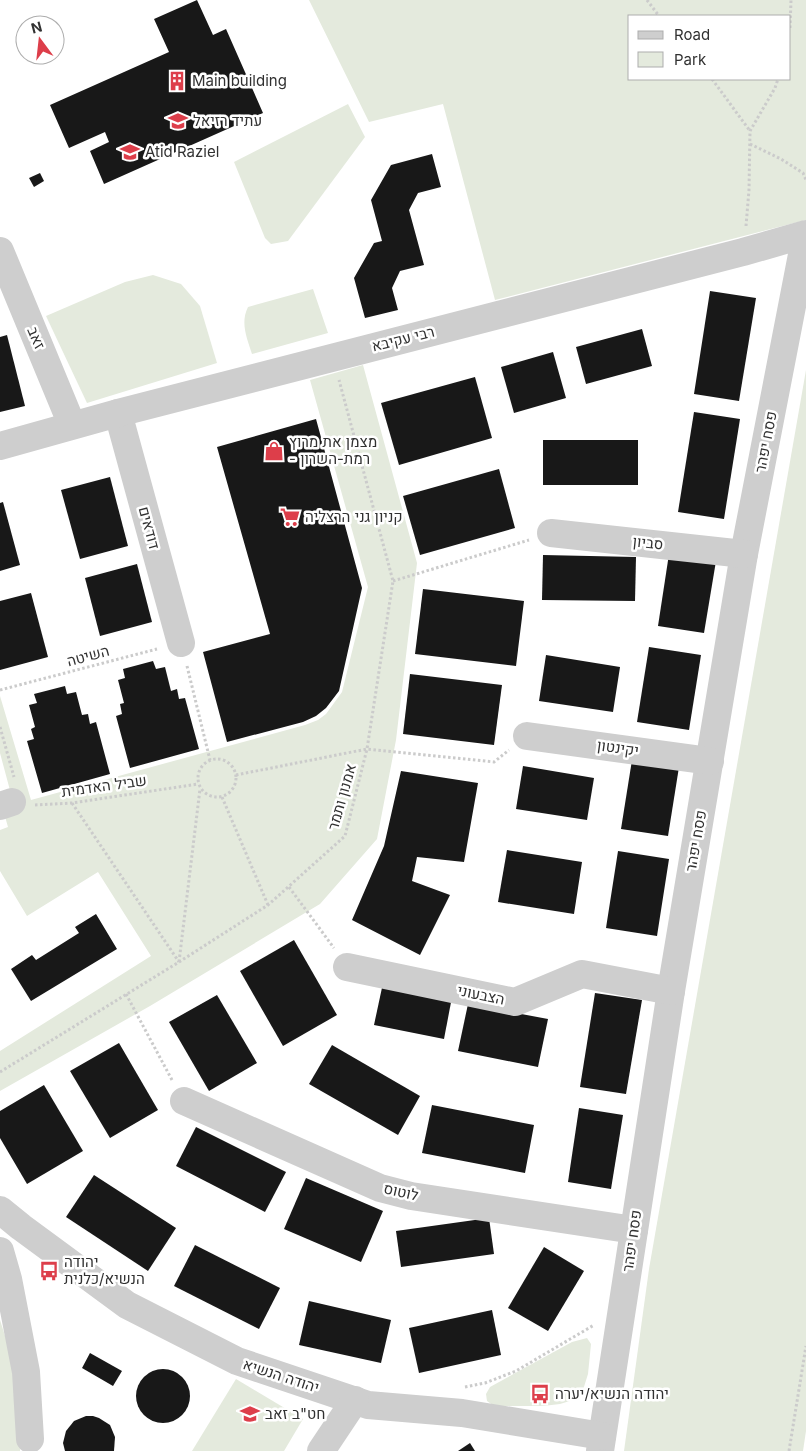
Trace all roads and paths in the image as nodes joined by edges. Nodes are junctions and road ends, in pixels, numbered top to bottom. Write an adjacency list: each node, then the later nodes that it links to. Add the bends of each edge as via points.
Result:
1 (647, 0): 3 (path)
2 (791, 0): 4 (path)
3 (658, 15)
4 (790, 15)
5 (713, 80): 7 (path)
6 (778, 80): 7 (path)
7 (750, 130): 8 (path)
8 (750, 144): 9 (path); 13 (path)
9 (805, 172): 10 (path)
10 (806, 180)
11 (806, 234): 13 (street, רבי עקיבא); 19 (street, פסח יפהר)
12 (0, 251): 16 (street, זאב)
13 (743, 252): 14 (street, רבי עקיבא)
14 (332, 357): 15 (street, רבי עקיבא); 20 (path, אמנון ותמר)
15 (118, 413): 16 (street, רבי עקיבא); 21 (street, דודאים)
16 (72, 425): 17 (street, רבי עקיבא)
17 (0, 446)
18 (551, 533): 19 (street, סביון); 20 (path)
19 (744, 554): 27 (street, פסח יפהר)
20 (393, 581): 25 (path, אמנון ותמר)
21 (181, 643): 22 (path, השיטה); 26 (path)
22 (0, 690)
23 (0, 727): 33 (path, via 16,782)
24 (528, 736): 25 (path, via 494,762); 27 (street, יקינטון)
25 (367, 749): 28 (path); 34 (path, אמנון ותמר, via 345,836)
26 (210, 760): 28 (path, via 222,759 232,766); 29 (path, via 198,772)
27 (710, 761): 38 (street, פסח יפהר)
28 (236, 775): 31 (path, via 232,790)
29 (198, 784): 30 (path); 32 (path, שביל האדמית)
30 (200, 789): 31 (path, via 210,797); 36 (path)
31 (222, 797): 35 (path)
32 (72, 803): 33 (path, שביל האדמית); 36 (path)
33 (6, 804)
34 (289, 887): 35 (path, אמנון ותמר); 37 (path)
35 (268, 905): 36 (path, אמנון ותמר)
36 (179, 962): 39 (path, אמנון ותמר)
37 (347, 967): 38 (street, הצבעוני, via 515,1002 582,974)
38 (671, 990): 43 (street, פסח יפהר)
39 (126, 994): 40 (path, אמנון ותמר); 41 (path)
40 (0, 1072)
41 (184, 1101): 43 (street, לוטוס, via 380,1188 411,1196)
42 (0, 1210): 47 (street, יהודה הנשיא, via 127,1305 238,1362)
43 (634, 1230): 45 (street, פסח יפהר)
44 (0, 1251): 49 (street, via 26,1372)
45 (621, 1319): 48 (path, via 604,1319 516,1371 485,1383 463,1387); 50 (street, פסח יפהר)
46 (806, 1346): 52 (path)
47 (355, 1400): 48 (street, יהודה הנשיא, via 368,1405); 51 (street)
48 (462, 1413): 50 (street, יהודה הנשיא)
49 (30, 1439)
50 (601, 1443)
51 (322, 1451)
52 (789, 1451)

